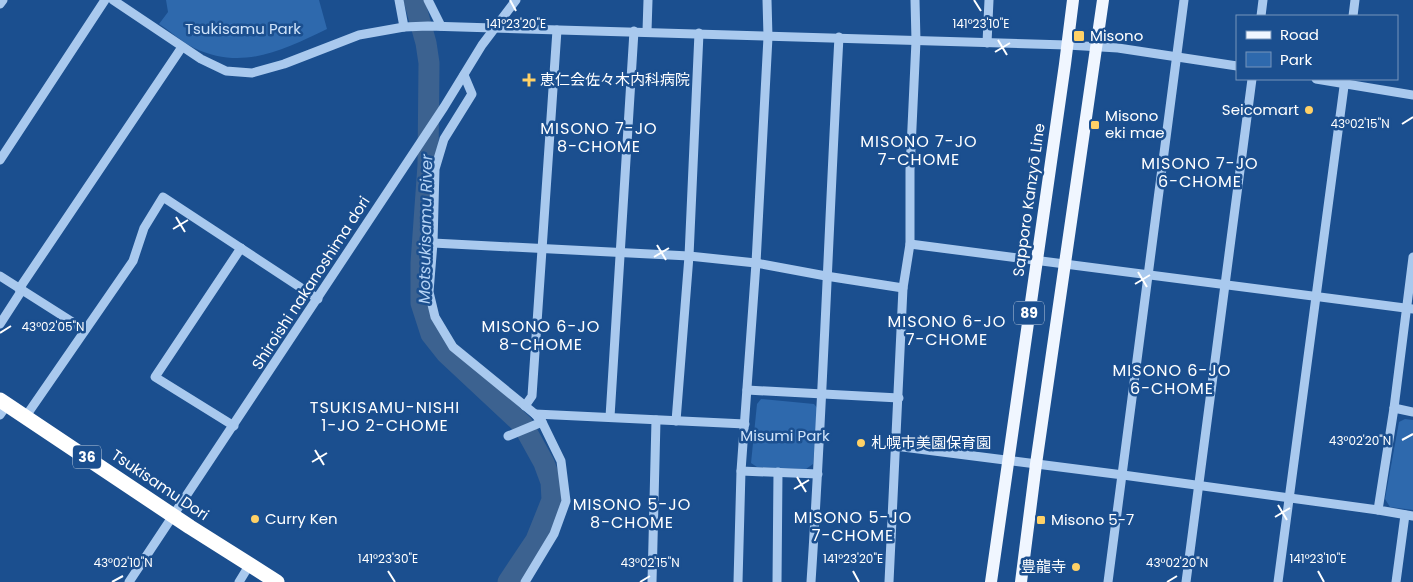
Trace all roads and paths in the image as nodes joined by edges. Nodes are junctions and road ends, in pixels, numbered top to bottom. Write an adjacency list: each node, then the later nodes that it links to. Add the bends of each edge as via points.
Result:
1 (2, 0): 16 (street)
2 (105, 0): 40 (street)
3 (114, 0): 32 (street)
4 (399, 0): 20 (street)
5 (428, 0): 19 (street)
6 (516, 0): 21 (street, Shiroishi nakanoshima dori)
7 (648, 0): 24 (street)
8 (767, 0): 26 (street)
9 (915, 0): 28 (street)
10 (989, 0): 29 (street)
11 (1072, 0): 30 (main road, Sapporo Kanzyō Line / 89)
12 (1102, 0): 31 (main road, 89)
13 (1184, 0): 33 (street)
14 (1263, 0): 17 (street)
15 (1355, 0): 18 (street)
16 (0, 4)
17 (1261, 15)
18 (1353, 15)
19 (441, 26): 20 (street); 21 (street)
20 (407, 27): 32 (street, via 359,35 252,73 226,71)
21 (495, 28): 22 (street); 35 (street, Shiroishi nakanoshima dori)
22 (557, 30): 23 (street); 44 (street)
23 (634, 31): 24 (street); 45 (street)
24 (647, 31): 25 (street)
25 (699, 33): 26 (street); 46 (street)
26 (768, 37): 27 (street); 49 (street)
27 (839, 37): 28 (street); 53 (street)
28 (916, 41): 29 (street); 42 (street)
29 (987, 43): 30 (street)
30 (1067, 44): 31 (street); 48 (main road, Sapporo Kanzyō Line / 89)
31 (1096, 46): 33 (street); 50 (main road, 89)
32 (182, 47): 56 (street)
33 (1176, 57): 34 (street); 51 (street)
34 (1236, 66)
35 (464, 75): 41 (street, via 472,94 444,139 435,169); 58 (street, Shiroishi nakanoshima dori)
36 (1252, 80): 54 (street)
37 (1330, 80): 38 (street)
38 (1344, 81): 39 (street); 57 (street)
39 (1413, 95)
40 (0, 160)
41 (433, 243): 44 (street); 65 (street, via 429,292 434,317 453,347)
42 (910, 244): 48 (street); 55 (street)
43 (241, 248): 58 (street); 61 (street, via 164,197 144,228 133,261); 76 (street, via 155,377)
44 (542, 249): 45 (street); 65 (street, via 532,396)
45 (620, 251): 46 (street); 71 (street)
46 (689, 256): 49 (street); 73 (street)
47 (1413, 257): 59 (street)
48 (1036, 260): 50 (street); 79 (main road, Sapporo Kanzyō Line / 89)
49 (756, 263): 53 (street); 62 (street)
50 (1065, 263): 51 (street); 80 (main road, 89)
51 (1149, 275): 54 (street); 84 (street)
52 (0, 276): 56 (street)
53 (826, 276): 55 (street); 63 (street)
54 (1225, 286): 57 (street); 85 (street)
55 (903, 288): 64 (street)
56 (21, 289): 60 (street); 61 (street)
57 (1316, 296): 59 (street); 86 (street)
58 (318, 299): 76 (street, Shiroishi nakanoshima dori)
59 (1410, 308): 67 (street)
60 (0, 324)
61 (85, 330): 70 (street)
62 (747, 390): 63 (street); 75 (street)
63 (821, 395): 64 (street); 83 (street)
64 (899, 398): 78 (street)
65 (525, 406): 69 (street)
66 (2, 407): 70 (highway, Tsukisamu Dori / 36)
67 (1394, 408): 68 (street); 87 (street)
68 (1413, 412)
69 (535, 414): 71 (street); 74 (street)
70 (26, 416): 88 (highway, Tsukisamu Dori / 36)
71 (610, 417): 72 (street)
72 (656, 420): 73 (street); 95 (street)
73 (676, 421): 75 (street)
74 (542, 422): 77 (street); 94 (street, via 561,461 566,501 554,534)
75 (744, 424): 81 (street)
76 (234, 426): 88 (street, Shiroishi nakanoshima dori)
77 (508, 436)
78 (895, 446): 79 (street); 99 (street)
79 (1008, 461): 80 (street); 100 (main road, Sapporo Kanzyō Line / 89)
80 (1036, 464): 84 (street); 101 (main road, 89)
81 (742, 470): 82 (street); 96 (street)
82 (778, 472): 83 (street); 97 (street)
83 (818, 474): 98 (street)
84 (1123, 475): 85 (street); 102 (street)
85 (1199, 485): 86 (street); 103 (street)
86 (1290, 497): 87 (street); 104 (street)
87 (1378, 510): 89 (street)
88 (172, 515): 90 (highway, Tsukisamu Dori / 36); 91 (street, Shiroishi nakanoshima dori)
89 (1409, 515): 105 (street)
90 (250, 564): 92 (street); 93 (highway, Tsukisamu Dori / 36)
91 (129, 582)
92 (238, 582)
93 (277, 582)
94 (525, 582)
95 (652, 582)
96 (738, 582)
97 (777, 582)
98 (811, 582)
99 (889, 582)
100 (991, 582)
101 (1021, 582)
102 (1108, 582)
103 (1186, 582)
104 (1278, 582)
105 (1396, 582)

